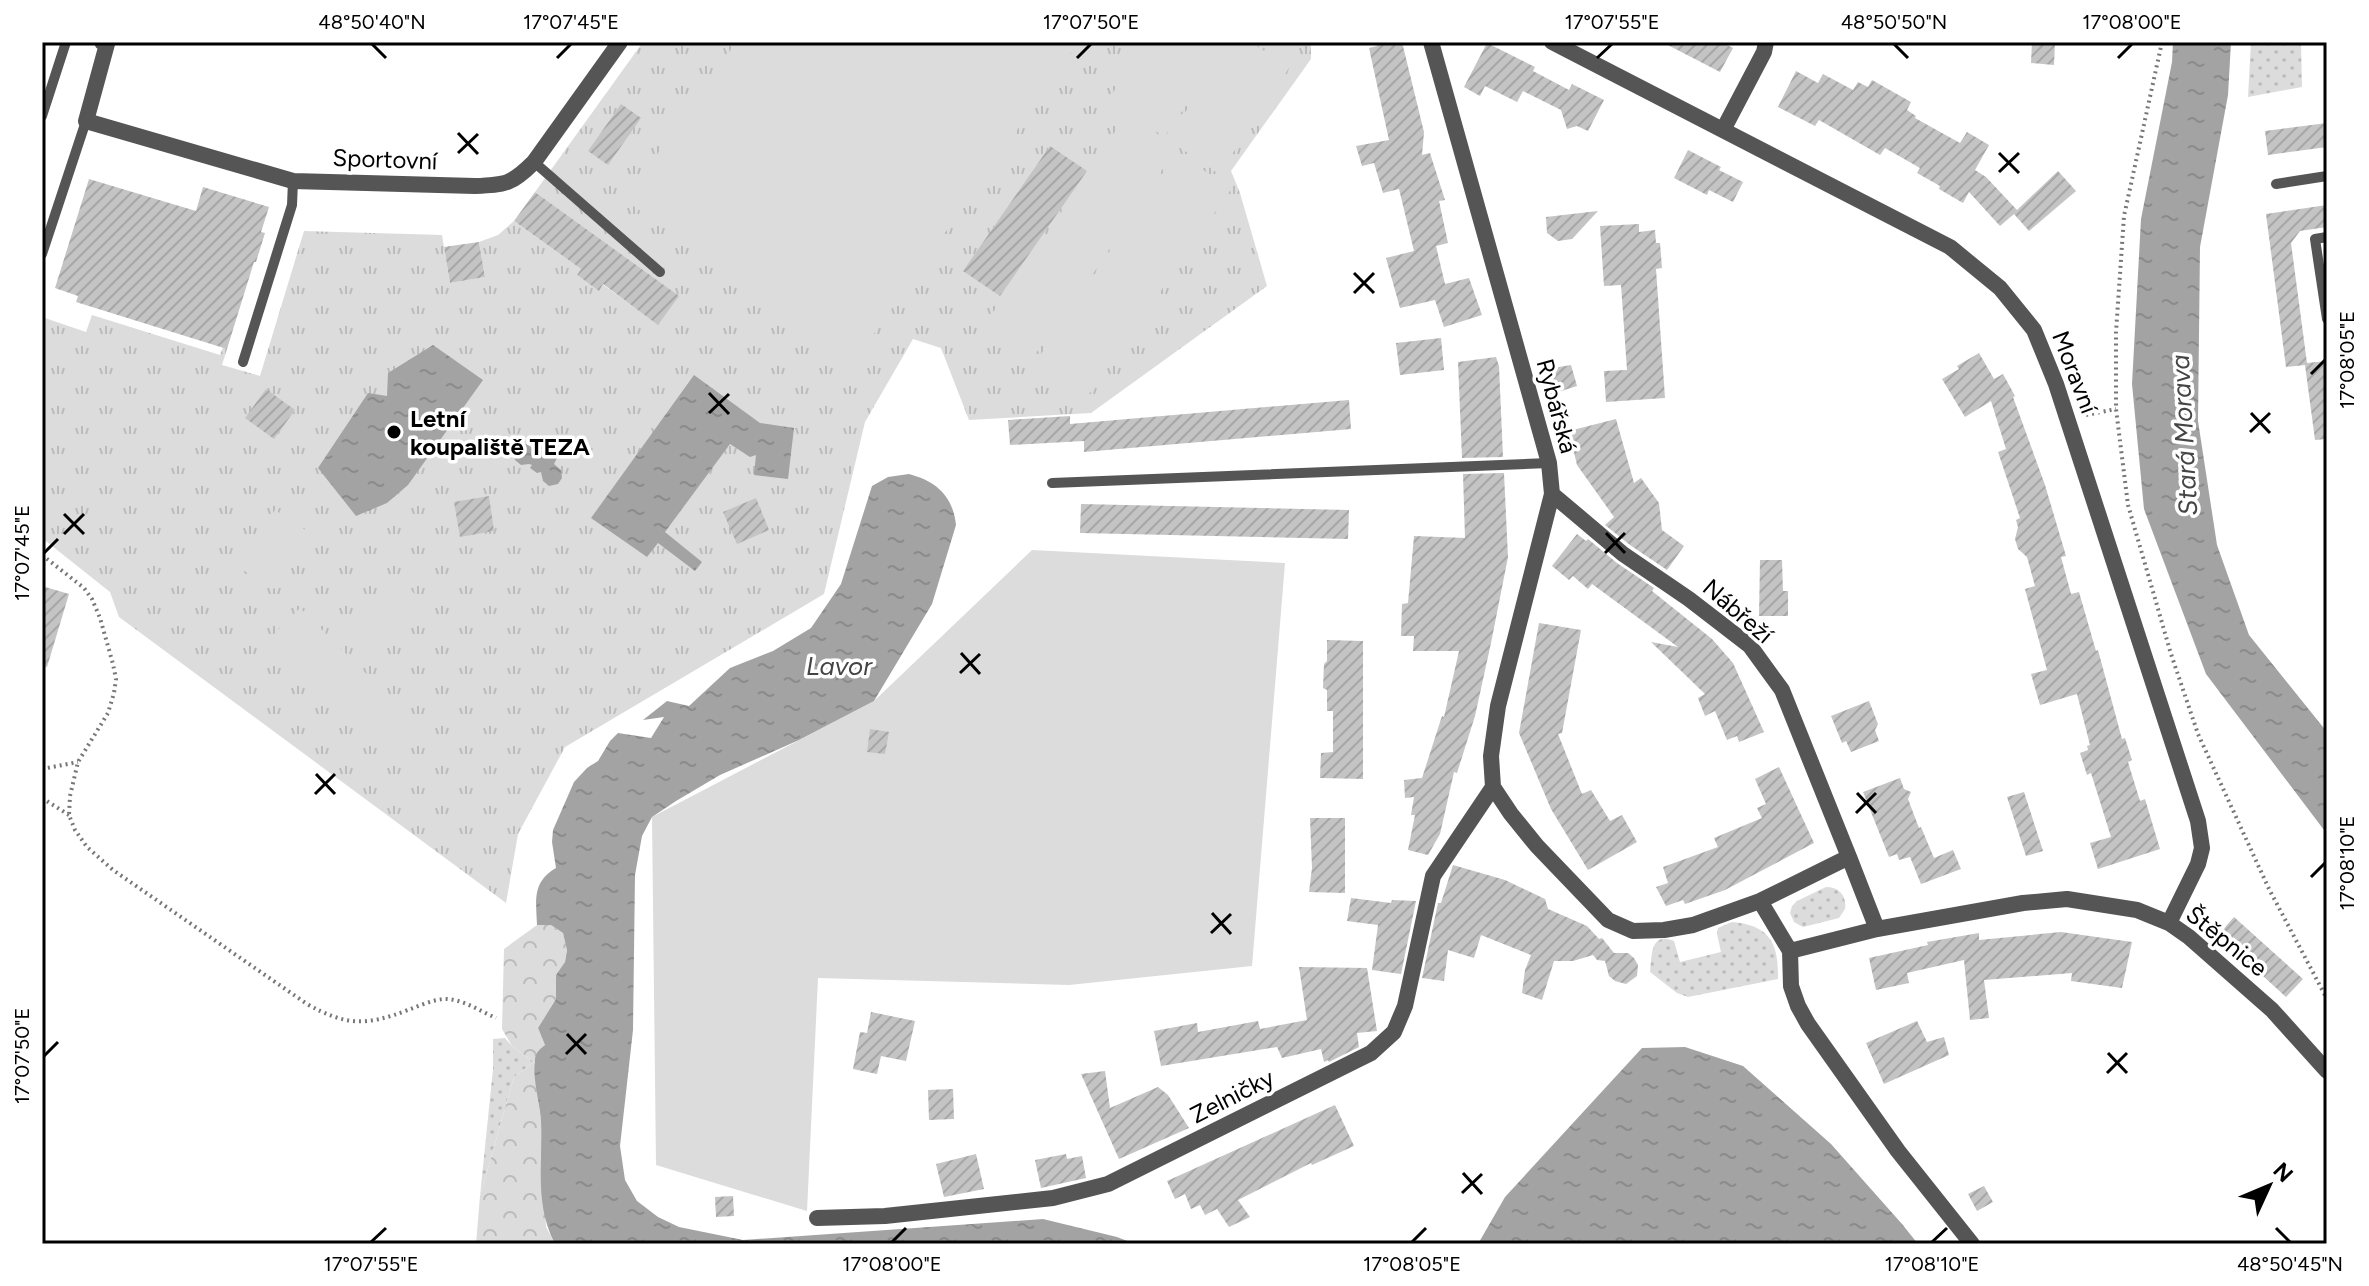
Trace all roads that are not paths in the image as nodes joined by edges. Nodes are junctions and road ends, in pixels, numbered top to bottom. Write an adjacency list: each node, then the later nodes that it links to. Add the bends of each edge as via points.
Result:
1 (66, 42): 7 (lane)
2 (102, 42): 8 (street, via 107,44)
3 (620, 42): 10 (street, Sportovní)
4 (1431, 42): 19 (street, Rybářská)
5 (1552, 42): 9 (street, Moravní)
6 (1766, 42): 9 (street)
7 (42, 116)
8 (86, 121): 12 (street, Sportovní); 15 (lane)
9 (1723, 130): 25 (street, Moravní, via 1950,247 2000,288 2034,330 2064,406 2198,821 2198,864)
10 (534, 162): 12 (street, Sportovní, via 503,185); 16 (lane)
11 (2327, 176): 13 (lane)
12 (293, 181): 18 (lane, via 292,205)
13 (2276, 184)
14 (2327, 237): 17 (lane, via 2315,239)
15 (42, 254)
16 (660, 272)
17 (2327, 319)
18 (243, 362)
19 (1549, 463): 20 (lane); 21 (street, Rybářská)
20 (1052, 483)
21 (1552, 494): 22 (street, Rybářská, via 1498,706); 23 (street, Nábřeží, via 1623,554 1750,646 1782,690)
22 (1493, 787): 24 (street, via 1537,846 1608,920 1633,931 1693,925); 29 (street, Zelničky, via 1433,876 1405,1006 1394,1032 1371,1053 1108,1184 1053,1198)
23 (1849, 857): 24 (street); 26 (street, Nábřeží)
24 (1760, 901): 27 (street)
25 (2169, 923): 26 (street, Štěpnice, via 2137,910 2067,899); 28 (street, Štěpnice, via 2272,1010)
26 (1877, 929): 27 (street)
27 (1790, 951): 30 (street, via 1791,986 1808,1024)
28 (2327, 1071)
29 (817, 1218)
30 (1972, 1244)

